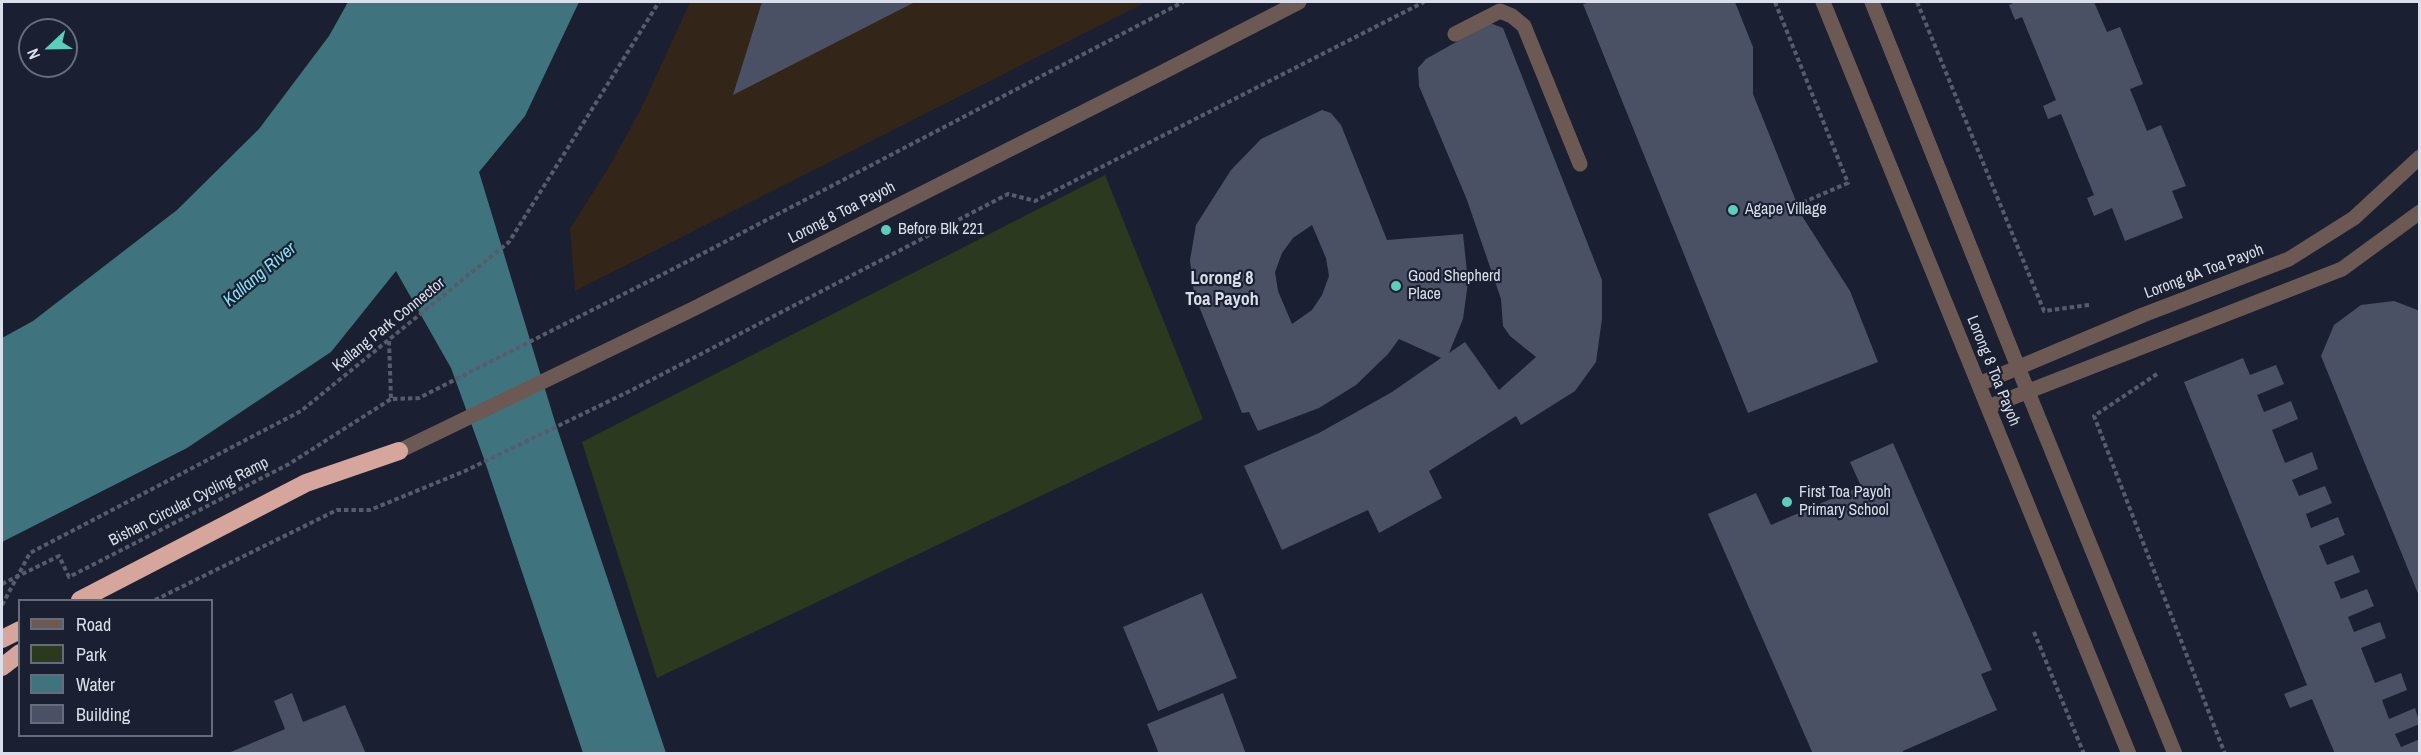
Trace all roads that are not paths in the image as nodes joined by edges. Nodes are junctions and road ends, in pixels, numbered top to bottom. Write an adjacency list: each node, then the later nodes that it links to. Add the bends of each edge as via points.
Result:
1 (1299, 2): 12 (street, Lorong 8 Toa Payoh)
2 (1823, 2): 9 (street, Lorong 8 Toa Payoh)
3 (1872, 2): 8 (street, Lorong 8 Toa Payoh)
4 (1455, 34): 6 (street, via 1500,11 1524,26)
5 (2418, 162): 8 (street, Lorong 8A Toa Payoh, via 2354,218 2289,259)
6 (1580, 164)
7 (2420, 212): 10 (street, via 2342,269)
8 (2018, 368): 9 (street, Lorong 8A Toa Payoh); 10 (street, Lorong 8 Toa Payoh)
9 (1979, 384): 11 (street, Lorong 8 Toa Payoh)
10 (2028, 392): 11 (street); 19 (street, Lorong 8 Toa Payoh)
11 (1988, 407): 18 (street, Lorong 8 Toa Payoh)
12 (399, 451): 13 (highway, via 306,483)
13 (94, 595)
14 (18, 631): 15 (highway)
15 (2, 639)
16 (18, 655): 17 (highway)
17 (2, 667)
18 (2129, 753)
19 (2175, 753)

